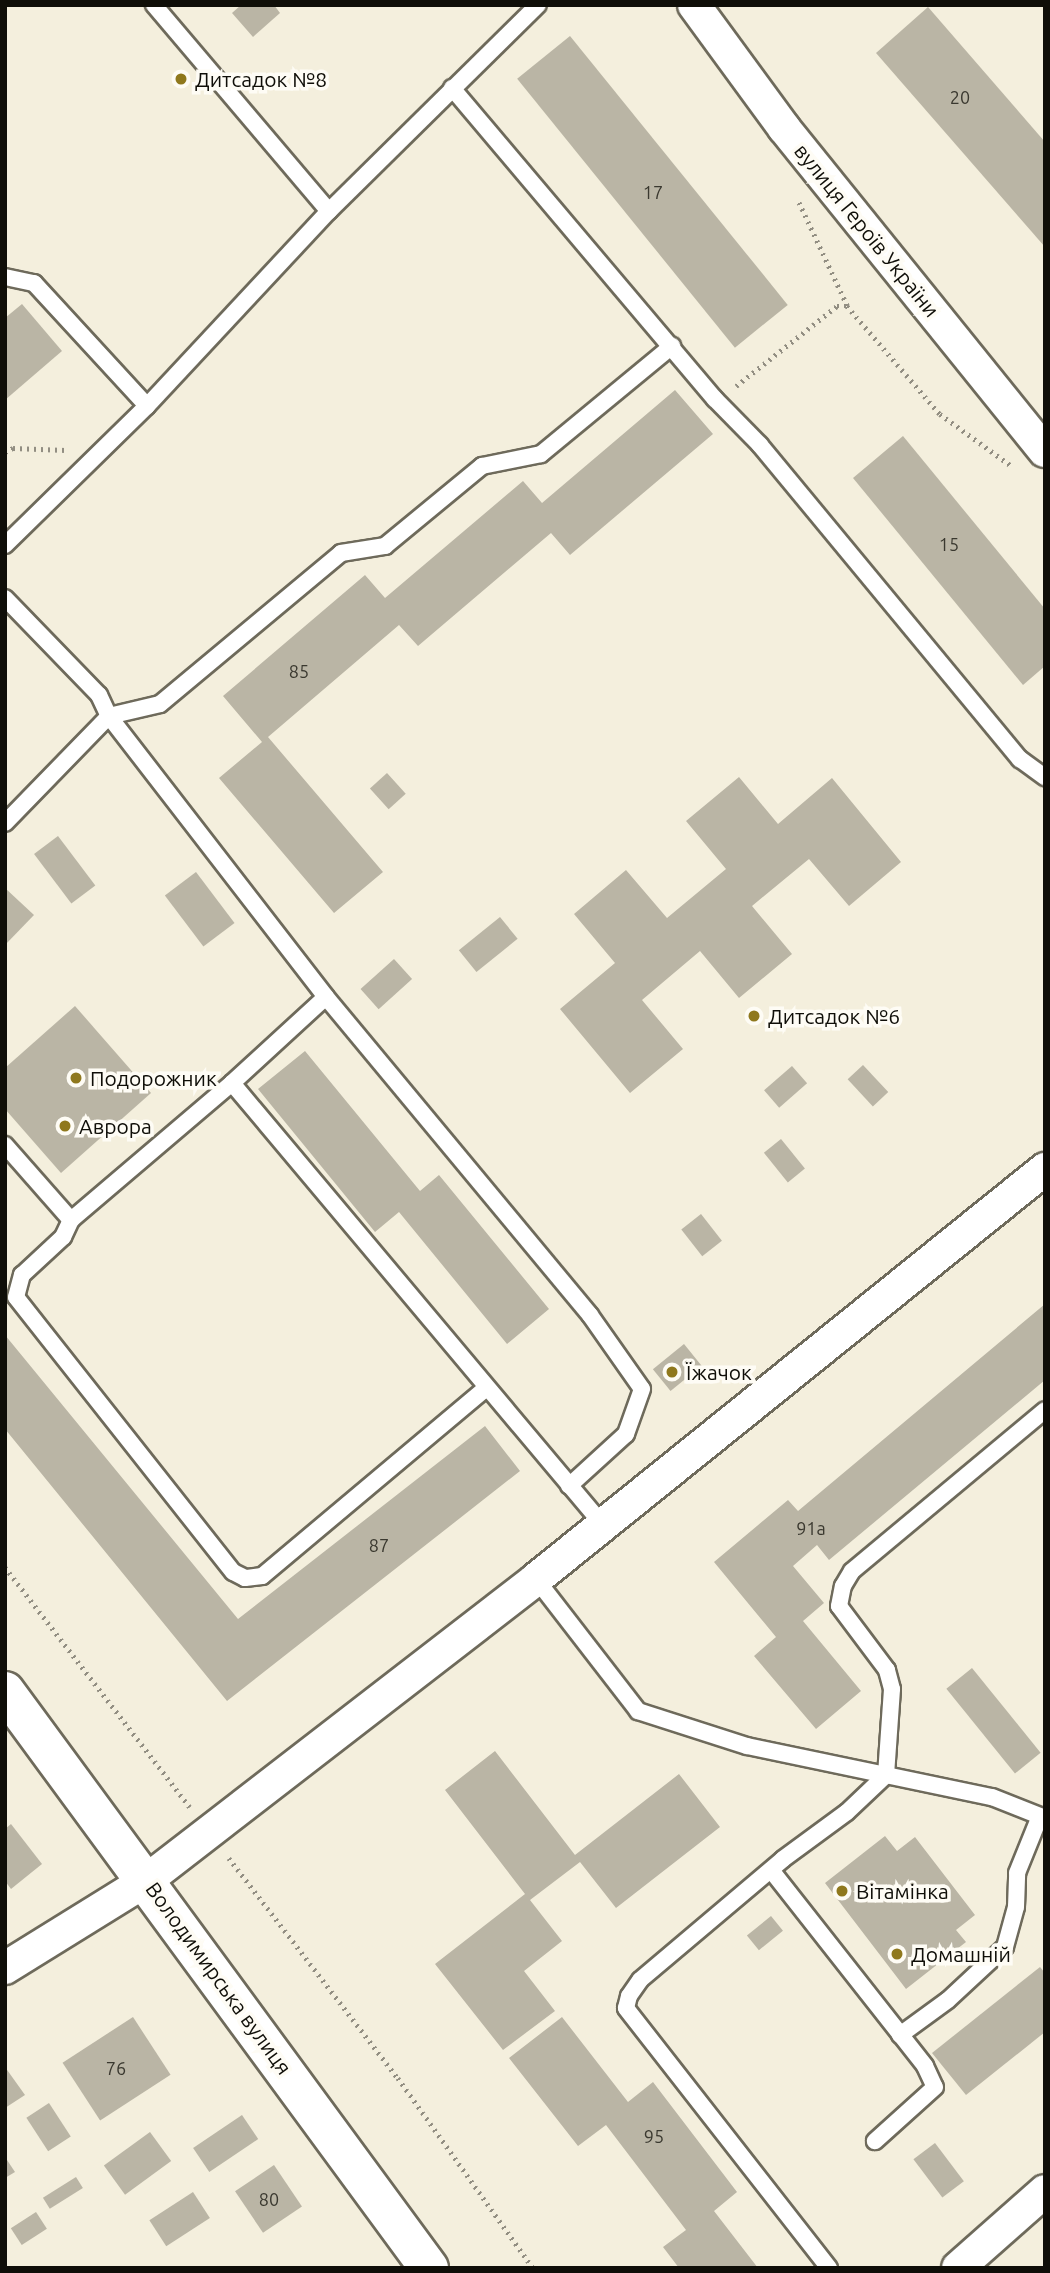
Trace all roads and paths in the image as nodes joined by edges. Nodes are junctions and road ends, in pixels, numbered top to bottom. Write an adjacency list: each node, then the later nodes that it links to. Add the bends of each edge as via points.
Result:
1 (155, 5): 6 (lane)
2 (538, 5): 4 (lane)
3 (694, 5): 12 (street, вулиця Героїв України, via 784,128)
4 (452, 88): 6 (lane); 9 (lane)
5 (796, 195): 8 (path)
6 (329, 211): 11 (lane)
7 (5, 277): 11 (lane, via 34,284)
8 (847, 306): 10 (path, via 837,306 763,369); 15 (path, via 940,414)
9 (672, 346): 10 (lane); 18 (lane, via 541,454 482,466 385,546 341,553 160,704)
10 (715, 400): 19 (lane, via 760,445 1020,760)
11 (147, 406): 14 (lane)
12 (1045, 451)
13 (5, 453): 14 (path, via 13,448 55,447)
14 (93, 457): 16 (lane)
15 (1020, 471)
16 (5, 545)
17 (5, 598): 18 (lane, via 99,695)
18 (109, 716): 20 (lane); 21 (lane)
19 (1045, 777)
20 (5, 823)
21 (326, 997): 22 (lane); 28 (lane, via 590,1315 642,1389 626,1434)
22 (232, 1083): 25 (lane); 26 (lane)
23 (5, 1145): 25 (lane)
24 (1045, 1169): 29 (street)
25 (71, 1220): 26 (lane, via 63,1237 22,1275 16,1297 233,1572 245,1578 262,1576)
26 (485, 1389): 28 (lane)
27 (1045, 1410): 33 (lane, via 852,1571 843,1586 839,1606 887,1670 892,1689)
28 (569, 1486): 29 (lane)
29 (603, 1525): 31 (street)
30 (5, 1567): 35 (path)
31 (536, 1579): 33 (lane, via 638,1710 747,1746); 35 (street)
32 (5, 1691): 37 (main road, Володимирська вулиця)
33 (886, 1775): 34 (lane, via 992,1797); 36 (lane, via 847,1812)
34 (1042, 1817): 39 (lane, via 1017,1873 1016,1907 1005,1947 948,2000)
35 (209, 1832): 37 (street); 43 (path, via 398,2078)
36 (771, 1870): 39 (lane); 44 (lane, via 640,1980 626,2008)
37 (147, 1880): 38 (street); 42 (main road, Володимирська вулиця)
38 (5, 1968)
39 (900, 2035): 40 (lane, via 935,2087)
40 (875, 2141)
41 (1045, 2191): 45 (street)
42 (429, 2268)
43 (533, 2268)
44 (829, 2268)
45 (958, 2268)

